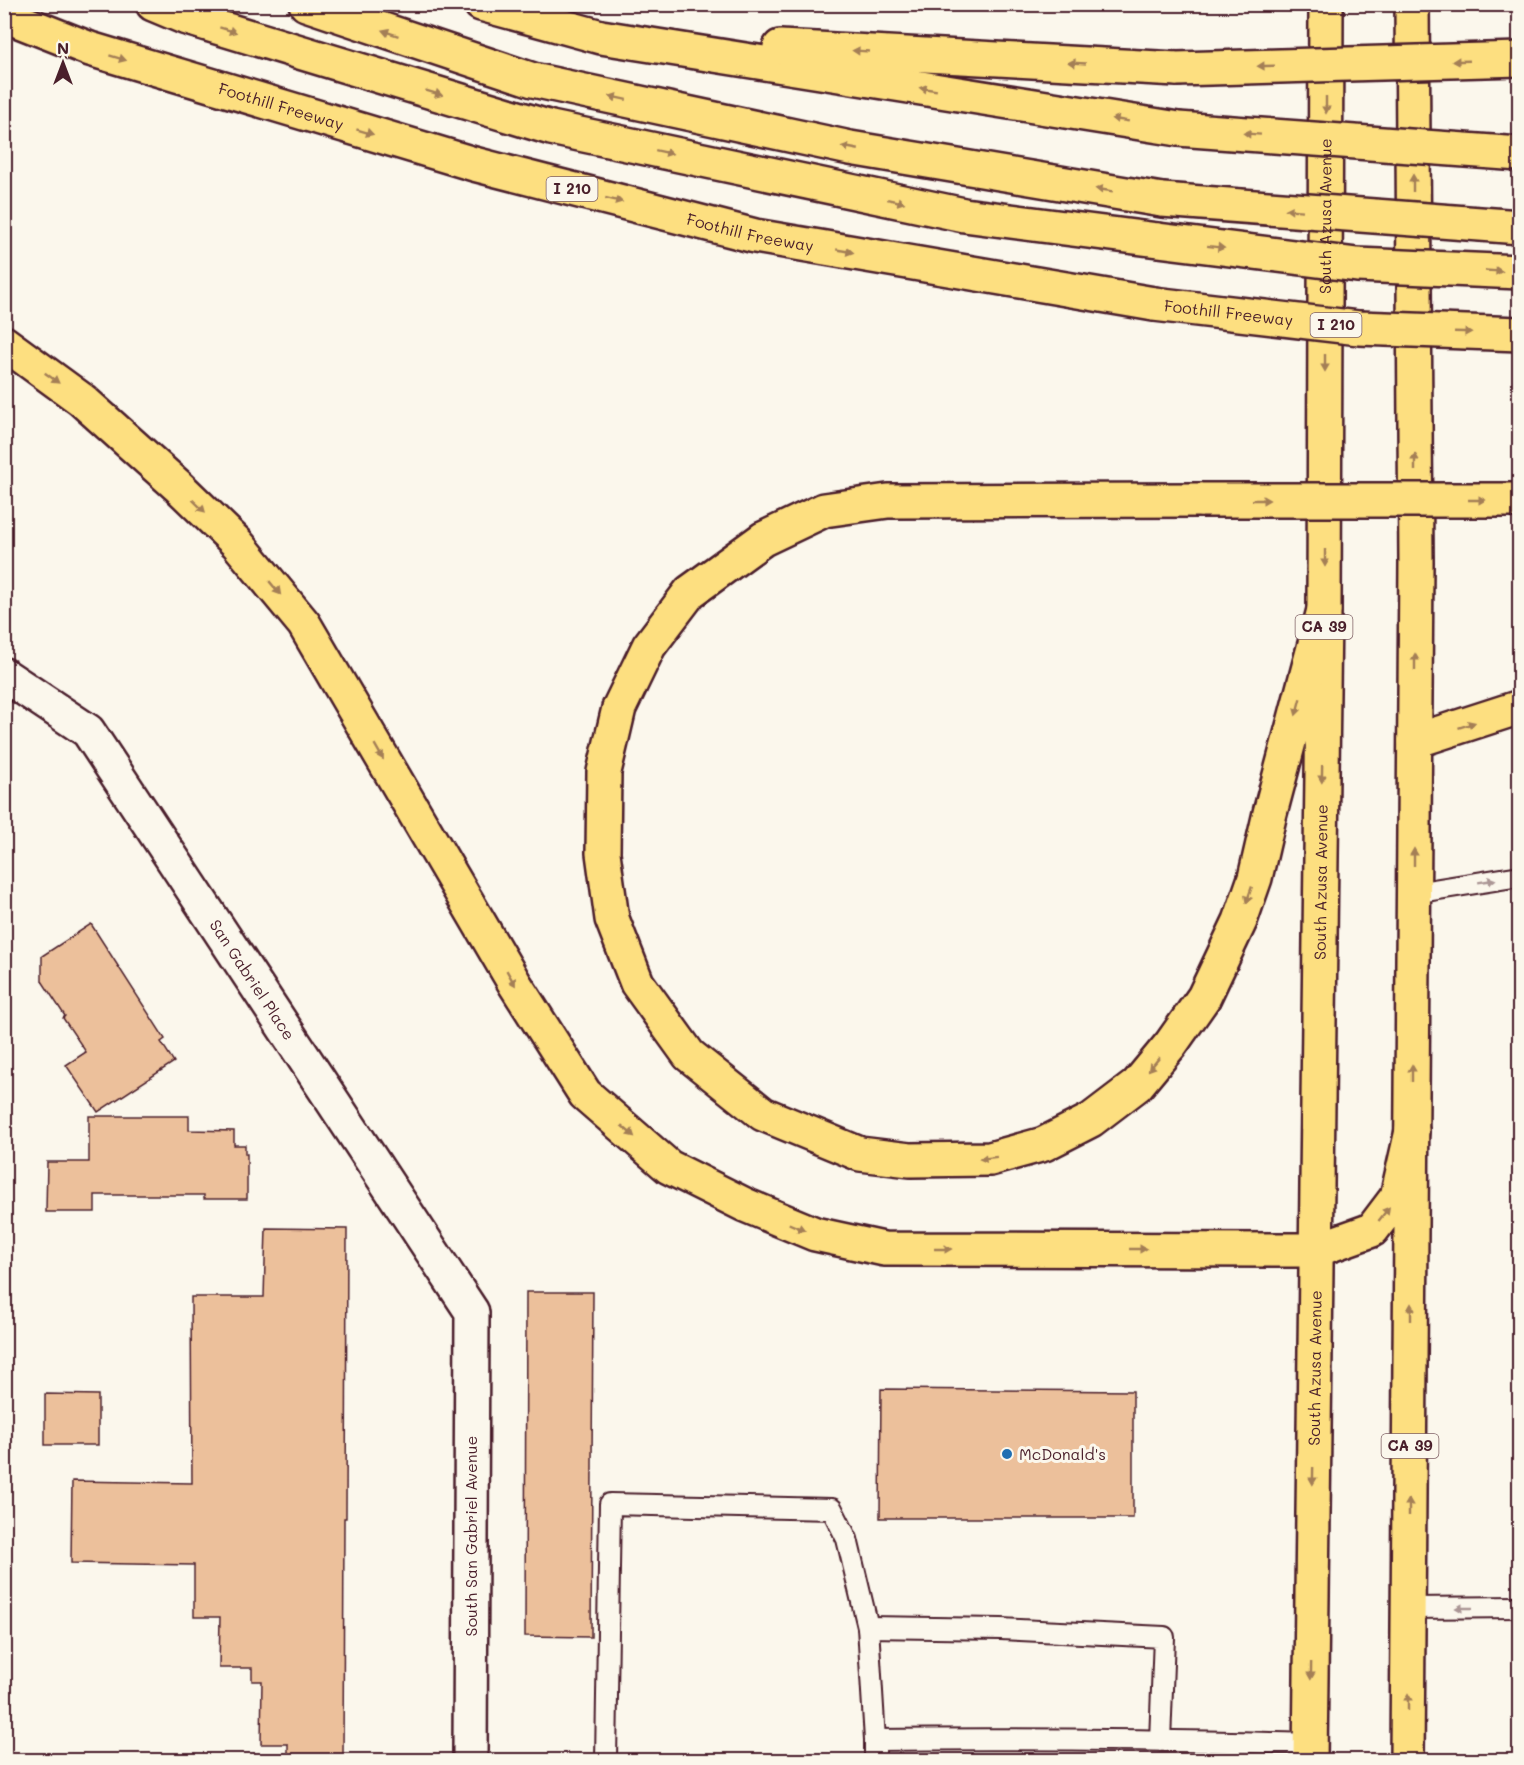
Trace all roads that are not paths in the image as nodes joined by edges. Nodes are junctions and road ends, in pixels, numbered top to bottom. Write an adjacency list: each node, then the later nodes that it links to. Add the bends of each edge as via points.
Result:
1 (153, 4): 11 (main road, one-way to 11, bridge, via 184,17 551,128 964,215 1357,265)
2 (306, 4): 10 (main road, one-way to 2, bridge, via 1162,200 850,148 533,81)
3 (481, 4): 7 (main road)
4 (1326, 4): 15 (main road, South Azusa Avenue / CA 39, one-way to 15)
5 (1412, 4): 18 (main road, CA 39, one-way to 5)
6 (4, 15): 12 (main road, Foothill Freeway / I 210, one-way to 12, bridge, via 90,49 462,161 754,236 1154,304 1359,328)
7 (601, 37): 8 (main road, one-way to 7, bridge, via 1177,69); 9 (main road, one-way to 7, bridge, via 1178,129)
8 (1520, 59)
9 (1520, 153)
10 (1520, 227)
11 (1520, 272)
12 (1520, 334)
13 (4, 343): 22 (main road, one-way to 22, via 82,400 178,486 237,543 304,624 515,984 585,1094 669,1167 815,1234 884,1249)
14 (1520, 500): 15 (main road, one-way to 14, bridge, via 1255,878 1240,921 1203,997 1171,1044 1137,1085 1091,1120 1044,1144 990,1159 910,1160 860,1154 763,1114 689,1055 637,983 612,920 603,853 604,772 619,708 649,646 690,592 763,539 824,510 888,501)
15 (1324, 610): 22 (main road, South Azusa Avenue / CA 39, one-way to 22)
16 (4, 675): 23 (street, San Gabriel Place, via 88,731)
17 (1520, 707): 18 (main road, one-way to 17)
18 (1415, 741): 20 (main road, CA 39, one-way to 18)
19 (1520, 876): 20 (lane, one-way to 19)
20 (1414, 893): 21 (main road, CA 39, one-way to 20)
21 (1412, 1131): 22 (main road, one-way to 21, via 1372,1230 1397,1197); 25 (main road, CA 39, one-way to 21)
22 (1316, 1250): 29 (main road, South Azusa Avenue / CA 39, one-way to 29)
23 (472, 1312): 30 (street, South San Gabriel Avenue)
24 (1520, 1607): 25 (lane, one-way to 25)
25 (1408, 1608): 33 (main road, CA 39, one-way to 25)
26 (868, 1627): 27 (lane); 28 (lane, via 1164,1637); 31 (lane, via 848,1539 832,1509 610,1504)
27 (875, 1740): 28 (lane); 32 (lane)
28 (1160, 1741): 29 (lane)
29 (1310, 1752)
30 (470, 1761)
31 (606, 1761)
32 (875, 1761)
33 (1407, 1761)

